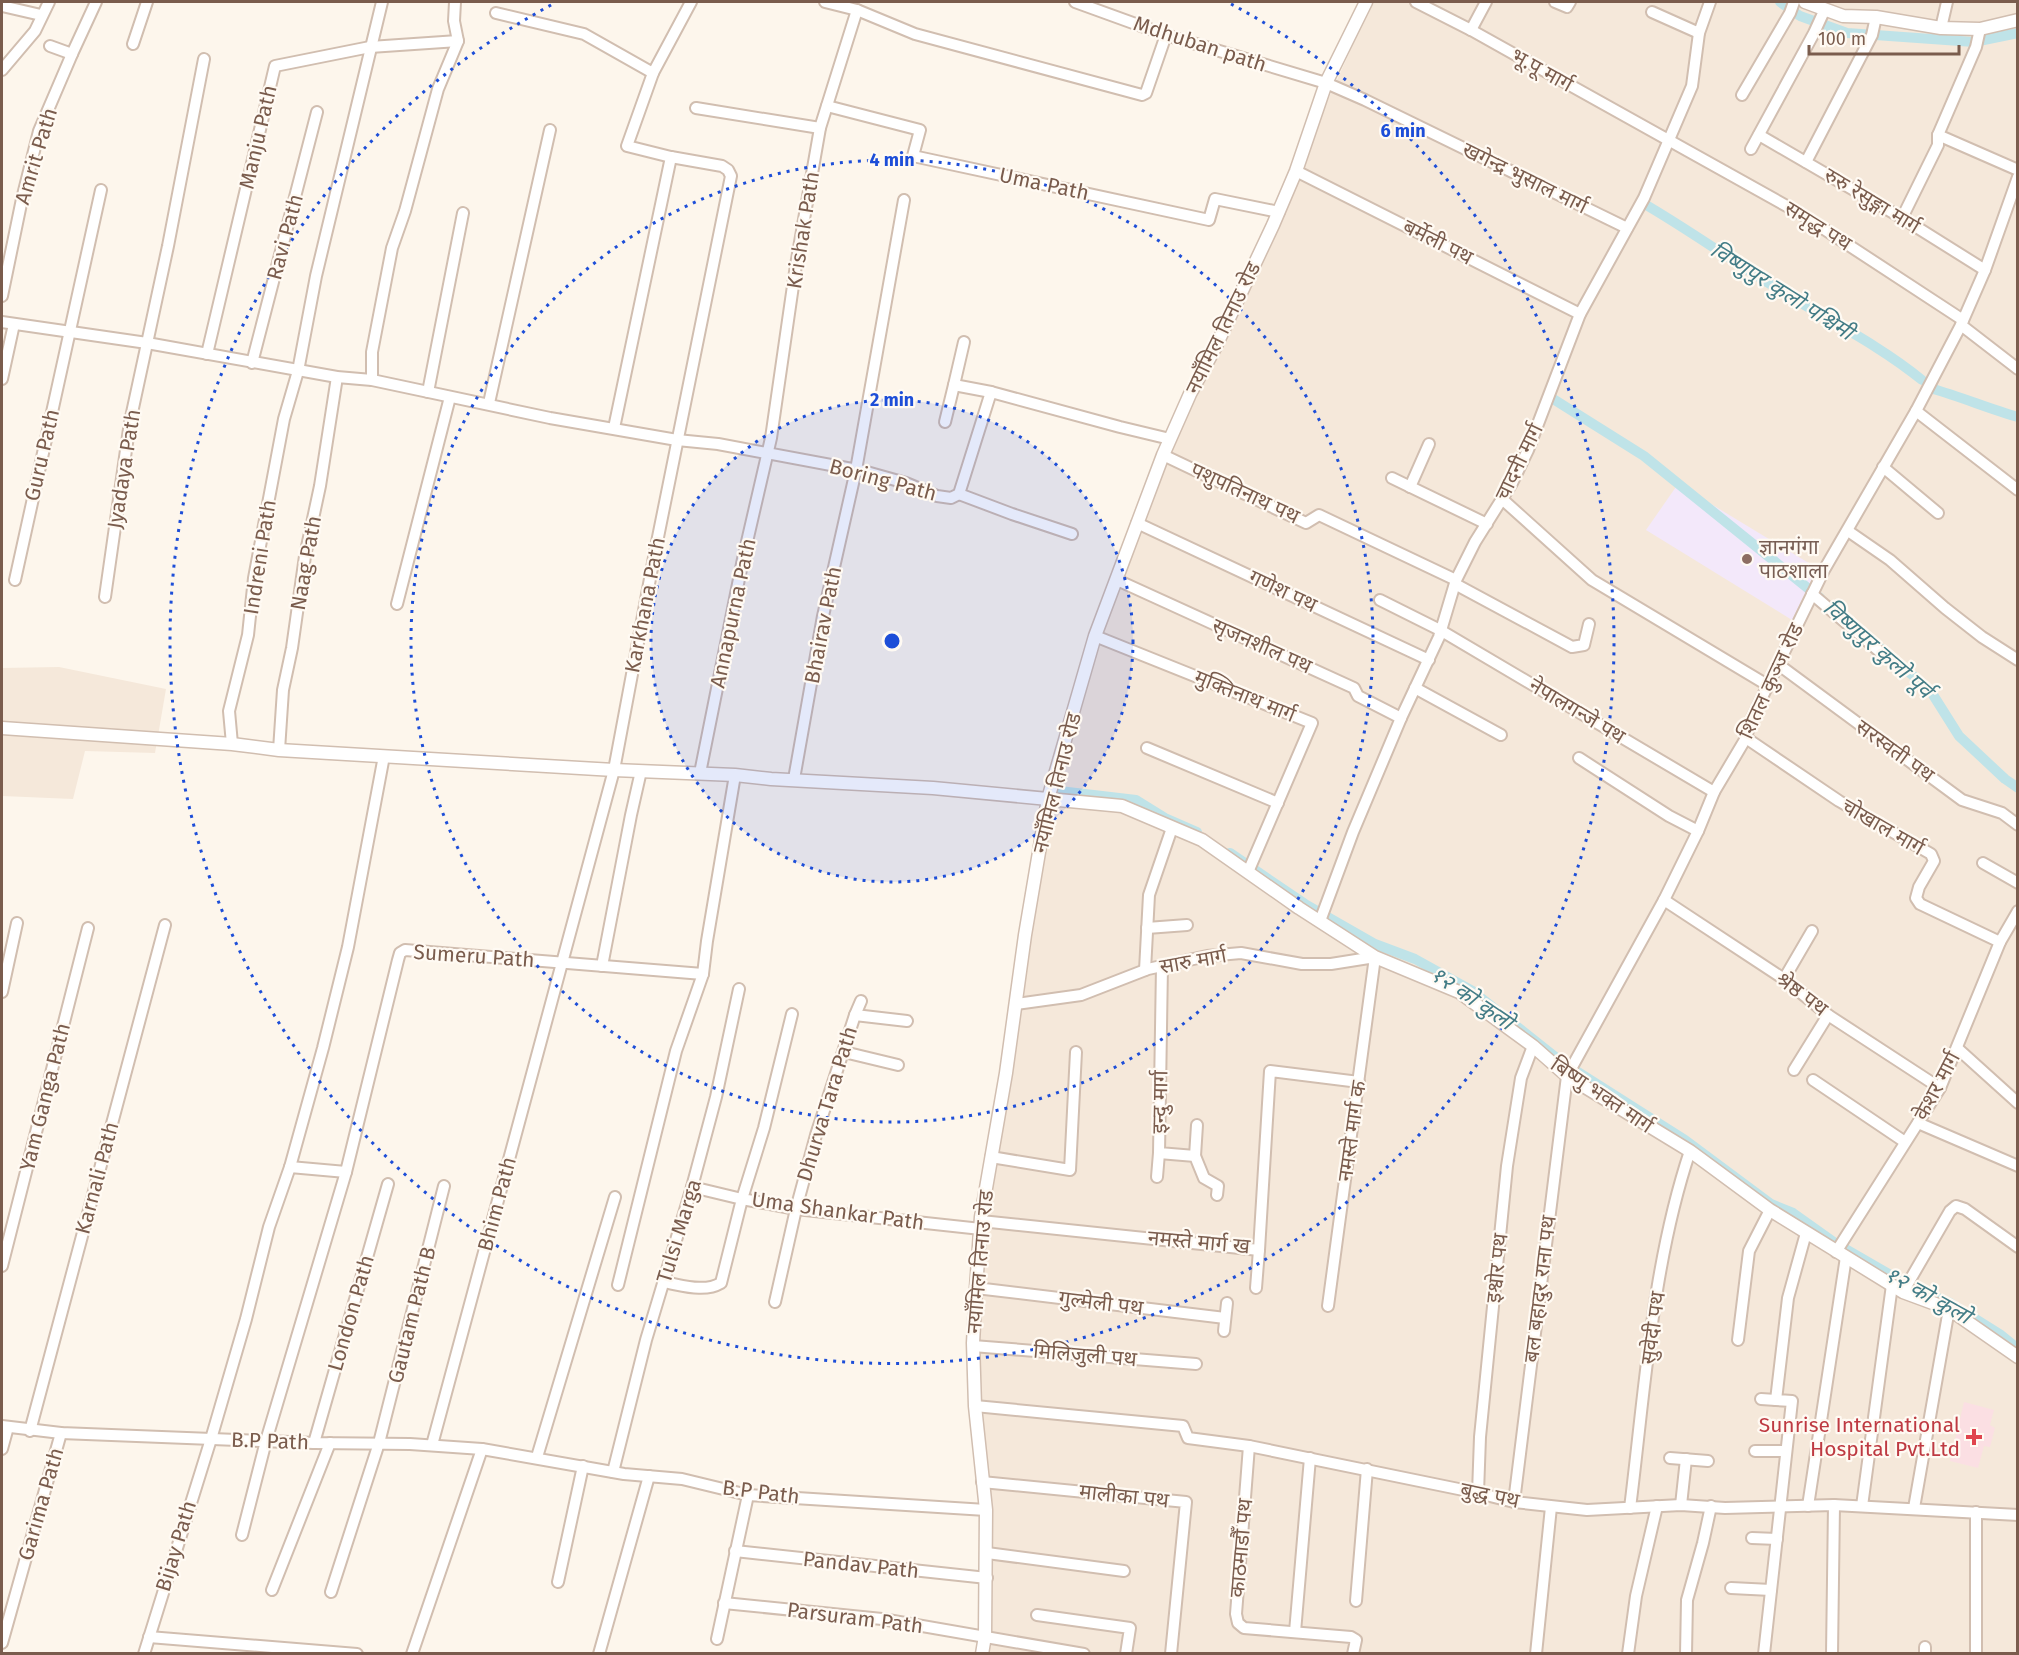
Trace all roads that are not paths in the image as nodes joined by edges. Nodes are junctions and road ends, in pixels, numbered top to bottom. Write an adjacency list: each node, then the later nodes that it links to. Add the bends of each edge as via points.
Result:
1 (48, 2): 24 (street)
2 (96, 2): 36 (street, Amrit Path)
3 (147, 2): 33 (street)
4 (382, 2): 35 (street, Indreni Path)
5 (455, 2): 32 (street)
6 (691, 2): 39 (street)
7 (825, 2): 21 (street)
8 (1075, 2): 18 (street, Mdhuban path)
9 (1366, 2): 40 (street, नयाँमिल तिनाउ रोड)
10 (1416, 2): 29 (street, भू.पू मार्ग)
11 (1486, 2): 29 (street)
12 (1556, 2): 13 (street, via 1567,8)
13 (1570, 2)
14 (1710, 2): 30 (street, चादनी मार्ग)
15 (1794, 2): 41 (street)
16 (1808, 2): 20 (street)
17 (1947, 2): 27 (street)
18 (1094, 4): 31 (street, Mdhuban path)
19 (2, 6): 24 (street)
20 (1825, 9): 25 (street, via 1843,16); 47 (street)
21 (857, 10): 31 (street, via 915,34 1142,95); 42 (street, Krishak Path)
22 (1652, 12): 30 (street)
23 (496, 13): 39 (street, via 584,34)
24 (41, 15): 38 (street, via 35,30)
25 (1876, 17): 27 (street); 52 (street, via 1872,35)
26 (2018, 20): 28 (street)
27 (1941, 28): 28 (street)
28 (1980, 29): 48 (street)
29 (1470, 30): 49 (street, भू.पू मार्ग)
30 (1699, 33): 49 (street, चादनी मार्ग, via 1692,86)
31 (1166, 35): 40 (street, Mdhuban path)
32 (458, 41): 35 (street, Manju Path); 77 (street, via 438,89 392,248 372,352)
33 (133, 44)
34 (50, 46): 36 (street)
35 (370, 47): 71 (street, Manju Path, via 275,66); 74 (street, Indreni Path)
36 (72, 54): 63 (street, Amrit Path, via 39,131)
37 (204, 59): 70 (street, Jyadaya Path)
38 (2, 70)
39 (653, 73): 51 (street, via 627,146)
40 (1326, 83): 54 (street, नयाँमिल तिनाउ रोड); 61 (street, खगेन्द्र भुसाल मार्ग)
41 (1742, 95)
42 (827, 106): 45 (street, Krishak Path); 58 (street, Uma Path, via 920,130 913,156 1209,220 1215,199)
43 (696, 108): 45 (street)
44 (317, 112): 72 (street, Ravi Path)
45 (820, 128): 89 (street, Krishak Path)
46 (550, 130): 82 (street)
47 (1759, 135): 50 (street); 52 (street, रुरु रेसुङ्गा मार्ग)
48 (1938, 135): 53 (street); 60 (street, via 1938,145)
49 (1668, 139): 61 (street, चादनी मार्ग); 66 (street, समृद्ध पथ, via 1801,214)
50 (1751, 149)
51 (671, 157): 85 (street); 87 (street, Karkhana Path, via 722,166 731,176)
52 (1806, 162): 60 (street, रुरु रेसुङ्गा मार्ग)
53 (2018, 170)
54 (1296, 171): 58 (street, नयाँमिल तिनाउ रोड); 64 (street, बर्मेली पथ)
55 (2018, 177): 62 (street, शितल कुञ्ज रोड)
56 (101, 190): 68 (street, Guru Path)
57 (904, 200): 92 (street, Bhairav Path)
58 (1279, 212): 86 (street, नयाँमिल तिनाउ रोड)
59 (463, 213): 79 (street)
60 (1902, 218): 62 (street, रुरु रेसुङ्गा मार्ग)
61 (1627, 228): 64 (street, चादनी मार्ग)
62 (1985, 270): 66 (street, शितल कुञ्ज रोड)
63 (2, 296)
64 (1580, 314): 97 (street, चादनी मार्ग, via 1528,450)
65 (2, 322): 67 (street, Boring Path)
66 (1962, 323): 73 (street, समृद्ध पथ); 83 (street, शितल कुञ्ज रोड)
67 (14, 324): 68 (street, Boring Path); 76 (street)
68 (70, 331): 70 (street, Boring Path); 103 (street, Guru Path)
69 (964, 342): 78 (street)
70 (147, 343): 71 (street, Boring Path); 107 (street, Jyadaya Path, via 130,422)
71 (207, 354): 72 (street, Boring Path)
72 (252, 363): 74 (street, Boring Path)
73 (2018, 369)
74 (298, 370): 75 (street, Boring Path); 123 (street, Indreni Path, via 284,419 254,578 248,634 229,711)
75 (337, 377): 77 (street, Boring Path); 125 (street, Naag Path, via 283,690)
76 (2, 379)
77 (372, 380): 79 (street, Boring Path)
78 (954, 386): 80 (street); 84 (street)
79 (428, 392): 81 (street, Boring Path)
80 (991, 392): 86 (street); 96 (street, Boring Path)
81 (450, 397): 82 (street, Boring Path); 109 (street)
82 (489, 403): 85 (street, Boring Path)
83 (1916, 411): 91 (street, शितल कुञ्ज रोड); 95 (street)
84 (945, 422)
85 (614, 428): 87 (street, Boring Path)
86 (1170, 439): 90 (street, नयाँमिल तिनाउ रोड)
87 (677, 440): 89 (street, Boring Path); 128 (street, Karkhana Path)
88 (1429, 444): 94 (street)
89 (766, 454): 92 (street, Boring Path); 130 (street, Annapurna Path)
90 (1164, 454): 99 (street, नयाँमिल तिनाउ रोड); 105 (street, पशुपतिनाथ पथ, via 1306,523 1319,515)
91 (1883, 467): 98 (street); 101 (street, शितल कुञ्ज रोड)
92 (856, 470): 96 (street, Boring Path, via 937,496 951,498); 132 (street, Bhairav Path, via 823,616)
93 (1392, 478): 94 (street)
94 (1410, 487): 100 (street)
95 (2018, 490)
96 (959, 494): 102 (street)
97 (1502, 499): 100 (street, चादनी मार्ग); 117 (street, via 1592,580)
98 (1938, 513)
99 (1137, 523): 104 (street, नयाँमिल तिनाउ रोड); 114 (street, गणेश पथ)
100 (1487, 524): 105 (street, चादनी मार्ग)
101 (1848, 531): 106 (street, शितल कुञ्ज रोड); 115 (street, via 1982,637)
102 (1072, 534)
103 (15, 580)
104 (1117, 580): 112 (street, नयाँमिल तिनाउ रोड); 119 (street, सृजनशील पथ, via 1354,688 1358,696)
105 (1455, 582): 110 (street, via 1572,647 1584,645); 111 (street, चादनी मार्ग)
106 (1812, 594): 113 (street); 116 (street, शितल कुञ्ज रोड)
107 (105, 597)
108 (1380, 600): 111 (street, नेपालगन्जे पथ)
109 (397, 604)
110 (1589, 624)
111 (1440, 630): 114 (street, चादनी मार्ग); 133 (street, नेपालगन्जे पथ)
112 (1095, 636): 134 (street, नयाँमिल तिनाउ रोड); 135 (street, मुक्तिनाथ मार्ग, via 1312,723)
113 (1879, 651)
114 (1429, 660): 118 (street, चादनी मार्ग)
115 (2018, 660)
116 (1779, 665): 117 (street, शितल कुञ्ज रोड); 136 (street, सरस्वती पथ, via 1962,800 2002,813)
117 (1769, 686): 122 (street, शितल कुञ्ज रोड)
118 (1415, 688): 119 (street, चादनी मार्ग); 121 (street)
119 (1401, 718): 144 (street, चादनी मार्ग)
120 (2, 728): 123 (street, बिष्णु भक्त मार्ग)
121 (1501, 735)
122 (1746, 738): 133 (street, शितल कुञ्ज रोड); 151 (street, चोखाल मार्ग, via 1839,801 1931,854 1934,861 1916,898 1920,904)
123 (232, 744): 125 (street, बिष्णु भक्त मार्ग)
124 (1147, 748): 135 (street)
125 (279, 750): 126 (street, बिष्णु भक्त मार्ग)
126 (384, 756): 128 (street, बिष्णु भक्त मार्ग); 186 (street, Bijay Path, via 348,947)
127 (1579, 758): 138 (street)
128 (614, 770): 129 (street, बिष्णु भक्त मार्ग); 153 (street, Karkhana Path)
129 (641, 771): 130 (street, बिष्णु भक्त मार्ग); 154 (street)
130 (700, 773): 131 (street, बिष्णु भक्त मार्ग)
131 (735, 775): 132 (street, बिष्णु भक्त मार्ग); 157 (street)
132 (794, 779): 134 (street, बिष्णु भक्त मार्ग)
133 (1714, 792): 138 (street, शितल कुञ्ज रोड)
134 (1048, 799): 137 (street, बिष्णु भक्त मार्ग, via 1122,806); 162 (street, नयाँमिल तिनाउ रोड)
135 (1278, 804): 140 (street, मुक्तिनाथ मार्ग)
136 (2018, 825)
137 (1172, 828): 140 (street, बिष्णु भक्त मार्ग, via 1202,840); 149 (street, via 1149,895)
138 (1698, 831): 142 (street, शितल कुञ्ज रोड)
139 (1983, 863): 141 (street)
140 (1250, 868): 144 (street, बिष्णु भक्त मार्ग)
141 (2018, 882)
142 (1664, 900): 158 (street, श्रेष्ठ पथ); 173 (street, शितल कुञ्ज रोड)
143 (2018, 911): 151 (street, केशर मार्ग)
144 (1322, 916): 152 (street, बिष्णु भक्त मार्ग)
145 (17, 923): 160 (street)
146 (165, 925): 222 (street, Karnali Path)
147 (1187, 925): 149 (street)
148 (88, 928): 202 (street, Yam Ganga Path)
149 (1147, 928): 156 (street)
150 (1812, 931): 158 (street)
151 (2000, 942): 168 (street, केशर मार्ग)
152 (1375, 957): 155 (street, सारु मार्ग, via 1302,964 1241,953); 167 (street, बिष्णु भक्त मार्ग, via 1459,992); 175 (street, नमस्ते मार्ग क)
153 (563, 962): 154 (street, Sumeru Path); 187 (street, Sumeru Path, via 405,950 400,953); 229 (street, Bhim Path)
154 (602, 966): 157 (street, Sumeru Path)
155 (1162, 966): 156 (street, सारु मार्ग); 182 (street, इन्दु मार्ग)
156 (1145, 970): 162 (street, सारु मार्ग, via 1081,996)
157 (703, 974): 204 (street, via 676,1051)
158 (1784, 979): 165 (street, श्रेष्ठ पथ)
159 (739, 989): 191 (street, Tulsi Marga)
160 (2, 992)
161 (861, 1001): 164 (street)
162 (1016, 1004): 184 (street, नयाँमिल तिनाउ रोड)
163 (792, 1014): 194 (street, Uma Shankar Path)
164 (855, 1015): 166 (street, Dhurva Tara Path); 169 (street, Dhurva Tara Path)
165 (1828, 1015): 172 (street); 176 (street, श्रेष्ठ पथ)
166 (907, 1021)
167 (1533, 1046): 173 (street, बिष्णु भक्त मार्ग); 245 (street, इश्वोर पथ, via 1521,1078 1506,1166)
168 (1958, 1048): 176 (street, केशर मार्ग); 177 (street)
169 (844, 1052): 171 (street); 195 (street, Dhurva Tara Path)
170 (1076, 1052): 184 (street, via 1070,1170)
171 (898, 1065)
172 (1794, 1070)
173 (1567, 1076): 181 (street, बिष्णु भक्त मार्ग); 247 (street, बल बहादुर राना पथ)
174 (1813, 1080): 180 (street)
175 (1359, 1082): 200 (street, नमस्ते मार्ग ख, via 1270,1071); 210 (street, नमस्ते मार्ग क)
176 (1940, 1088): 178 (street, केशर मार्ग)
177 (2018, 1103)
178 (1918, 1123): 180 (street, केशर मार्ग); 185 (street)
179 (1197, 1125): 183 (street)
180 (1905, 1142): 201 (street, केशर मार्ग)
181 (1690, 1151): 196 (street, बिष्णु भक्त मार्ग); 256 (street, सुवेदी पथ, via 1677,1192 1656,1303)
182 (1159, 1153): 183 (street, इन्दु मार्ग); 188 (street)
183 (1195, 1156): 192 (street, via 1204,1178 1218,1185)
184 (991, 1157): 197 (street, नयाँमिल तिनाउ रोड)
185 (2018, 1166)
186 (290, 1167): 187 (street); 224 (street, Bijay Path, via 269,1227)
187 (346, 1172): 225 (street)
188 (1157, 1177)
189 (388, 1184): 226 (street, London Path)
190 (444, 1186): 228 (street, Gautam Path B)
191 (692, 1187): 194 (street); 203 (street, Tulsi Marga)
192 (1217, 1195)
193 (615, 1197): 235 (street)
194 (742, 1200): 195 (street, Uma Shankar Path); 203 (street, via 721,1283 704,1288)
195 (796, 1209): 197 (street, Uma Shankar Path); 208 (street, Dhurva Tara Path)
196 (1770, 1210): 198 (street, बिष्णु भक्त मार्ग); 214 (street, via 1749,1251)
197 (981, 1225): 200 (street, नमस्ते मार्ग ख); 205 (street, नयाँमिल तिनाउ रोड)
198 (1806, 1233): 201 (street, बिष्णु भक्त मार्ग); 219 (street, via 1788,1299)
199 (2018, 1248): 207 (street, via 1956,1206)
200 (1259, 1250): 206 (street)
201 (1841, 1250): 207 (street, बिष्णु भक्त मार्ग); 253 (street)
202 (2, 1266)
203 (663, 1282): 242 (street, Tulsi Marga)
204 (618, 1285)
205 (976, 1288): 212 (street, गुल्मेली पथ); 215 (street, नयाँमिल तिनाउ रोड)
206 (1256, 1288)
207 (1899, 1289): 211 (street, बिष्णु भक्त मार्ग); 254 (street)
208 (775, 1302)
209 (1227, 1303): 212 (street)
210 (1328, 1306)
211 (1949, 1309): 216 (street, बिष्णु भक्त मार्ग); 257 (street)
212 (1225, 1318): 213 (street)
213 (1224, 1331)
214 (1738, 1340)
215 (973, 1346): 217 (street, मिलिजुली पथ); 220 (street, नयाँमिल तिनाउ रोड)
216 (2018, 1357)
217 (1196, 1364)
218 (1761, 1399): 219 (street)
219 (1776, 1400): 234 (street, via 1792,1401)
220 (975, 1406): 230 (street, बुद्ध पथ, via 1183,1426 1188,1438); 244 (street, नयाँमिल तिनाउ रोड)
221 (5, 1427): 222 (street, B.P Path); 231 (street)
222 (30, 1431): 223 (street, B.P Path)
223 (61, 1433): 224 (street, B.P Path); 280 (street, Garima Path)
224 (211, 1439): 225 (street, B.P Path); 278 (street, Bijay Path)
225 (266, 1441): 226 (street, B.P Path); 261 (street)
226 (314, 1443): 227 (street, B.P Path)
227 (330, 1443): 228 (street, B.P Path); 270 (street)
228 (379, 1443): 229 (street, B.P Path); 272 (street, Gautam Path B)
229 (432, 1445): 232 (street, B.P Path)
230 (1249, 1446): 236 (street, बुद्ध पथ); 276 (street, काठमाडौँ पथ, via 1238,1623 1244,1628)
231 (2, 1449)
232 (482, 1449): 235 (street, B.P Path); 283 (street)
233 (1755, 1451): 234 (street)
234 (1786, 1451): 252 (street)
235 (537, 1457): 240 (street, B.P Path)
236 (1310, 1458): 241 (street, बुद्ध पथ); 276 (street)
237 (1670, 1458): 238 (street)
238 (1686, 1459): 239 (street); 248 (street)
239 (1708, 1461)
240 (583, 1466): 242 (street, B.P Path); 268 (street)
241 (1366, 1470): 245 (street, बुद्ध पथ); 273 (street)
242 (613, 1472): 243 (street, B.P Path)
243 (649, 1476): 246 (street, B.P Path, via 682,1479); 284 (street)
244 (982, 1482): 258 (street, नयाँमिल तिनाउ रोड); 288 (street, मालीका पथ, via 1186,1502)
245 (1478, 1493): 247 (street, बुद्ध पथ)
246 (748, 1495): 258 (street, B.P Path); 264 (street)
247 (1514, 1502): 255 (street, बुद्ध पथ)
248 (1681, 1505): 250 (street, बुद्ध पथ); 251 (street, बुद्ध पथ)
249 (1834, 1505): 253 (street, बुद्ध पथ); 254 (street, बुद्ध पथ); 294 (street)
250 (1657, 1506): 256 (street, बुद्ध पथ); 291 (street, via 1636,1596)
251 (1711, 1506): 252 (street, बुद्ध पथ); 292 (street, via 1687,1600)
252 (1780, 1506): 253 (street, बुद्ध पथ); 263 (street)
253 (1808, 1506)
254 (1862, 1506): 257 (street, बुद्ध पथ)
255 (1551, 1507): 256 (street, बुद्ध पथ); 290 (street)
256 (1630, 1508)
257 (1914, 1508): 259 (street, बुद्ध पथ)
258 (986, 1510): 265 (street, नयाँमिल तिनाउ रोड)
259 (1976, 1512): 260 (street, बुद्ध पथ); 295 (street)
260 (2018, 1515)
261 (242, 1535)
262 (1752, 1538): 263 (street)
263 (1777, 1539): 271 (street)
264 (735, 1551): 267 (street, Pandav Path); 274 (street)
265 (987, 1552): 266 (street); 267 (street, नयाँमिल तिनाउ रोड)
266 (1124, 1571)
267 (987, 1578): 277 (street, नयाँमिल तिनाउ रोड)
268 (558, 1582)
269 (1731, 1588): 271 (street)
270 (272, 1590)
271 (1771, 1590): 293 (street)
272 (331, 1592)
273 (1356, 1601)
274 (724, 1603): 277 (street, Parsuram Path, via 882,1618); 279 (street)
275 (1037, 1615): 287 (street, via 1130,1628)
276 (1294, 1632): 289 (street, काठमाडौँ पथ, via 1351,1637 1356,1640)
277 (985, 1636): 285 (street, नयाँमिल तिनाउ रोड); 286 (street, Parsuram Path)
278 (149, 1637): 281 (street, Bijay Path); 282 (street)
279 (717, 1639)
280 (2, 1643)
281 (144, 1653)
282 (357, 1653)
283 (412, 1653)
284 (599, 1653)
285 (982, 1653)
286 (1084, 1653)
287 (1126, 1653)
288 (1171, 1653)
289 (1353, 1653)
290 (1536, 1653)
291 (1628, 1653)
292 (1686, 1653)
293 (1764, 1653)
294 (1832, 1653)
295 (1976, 1653)

